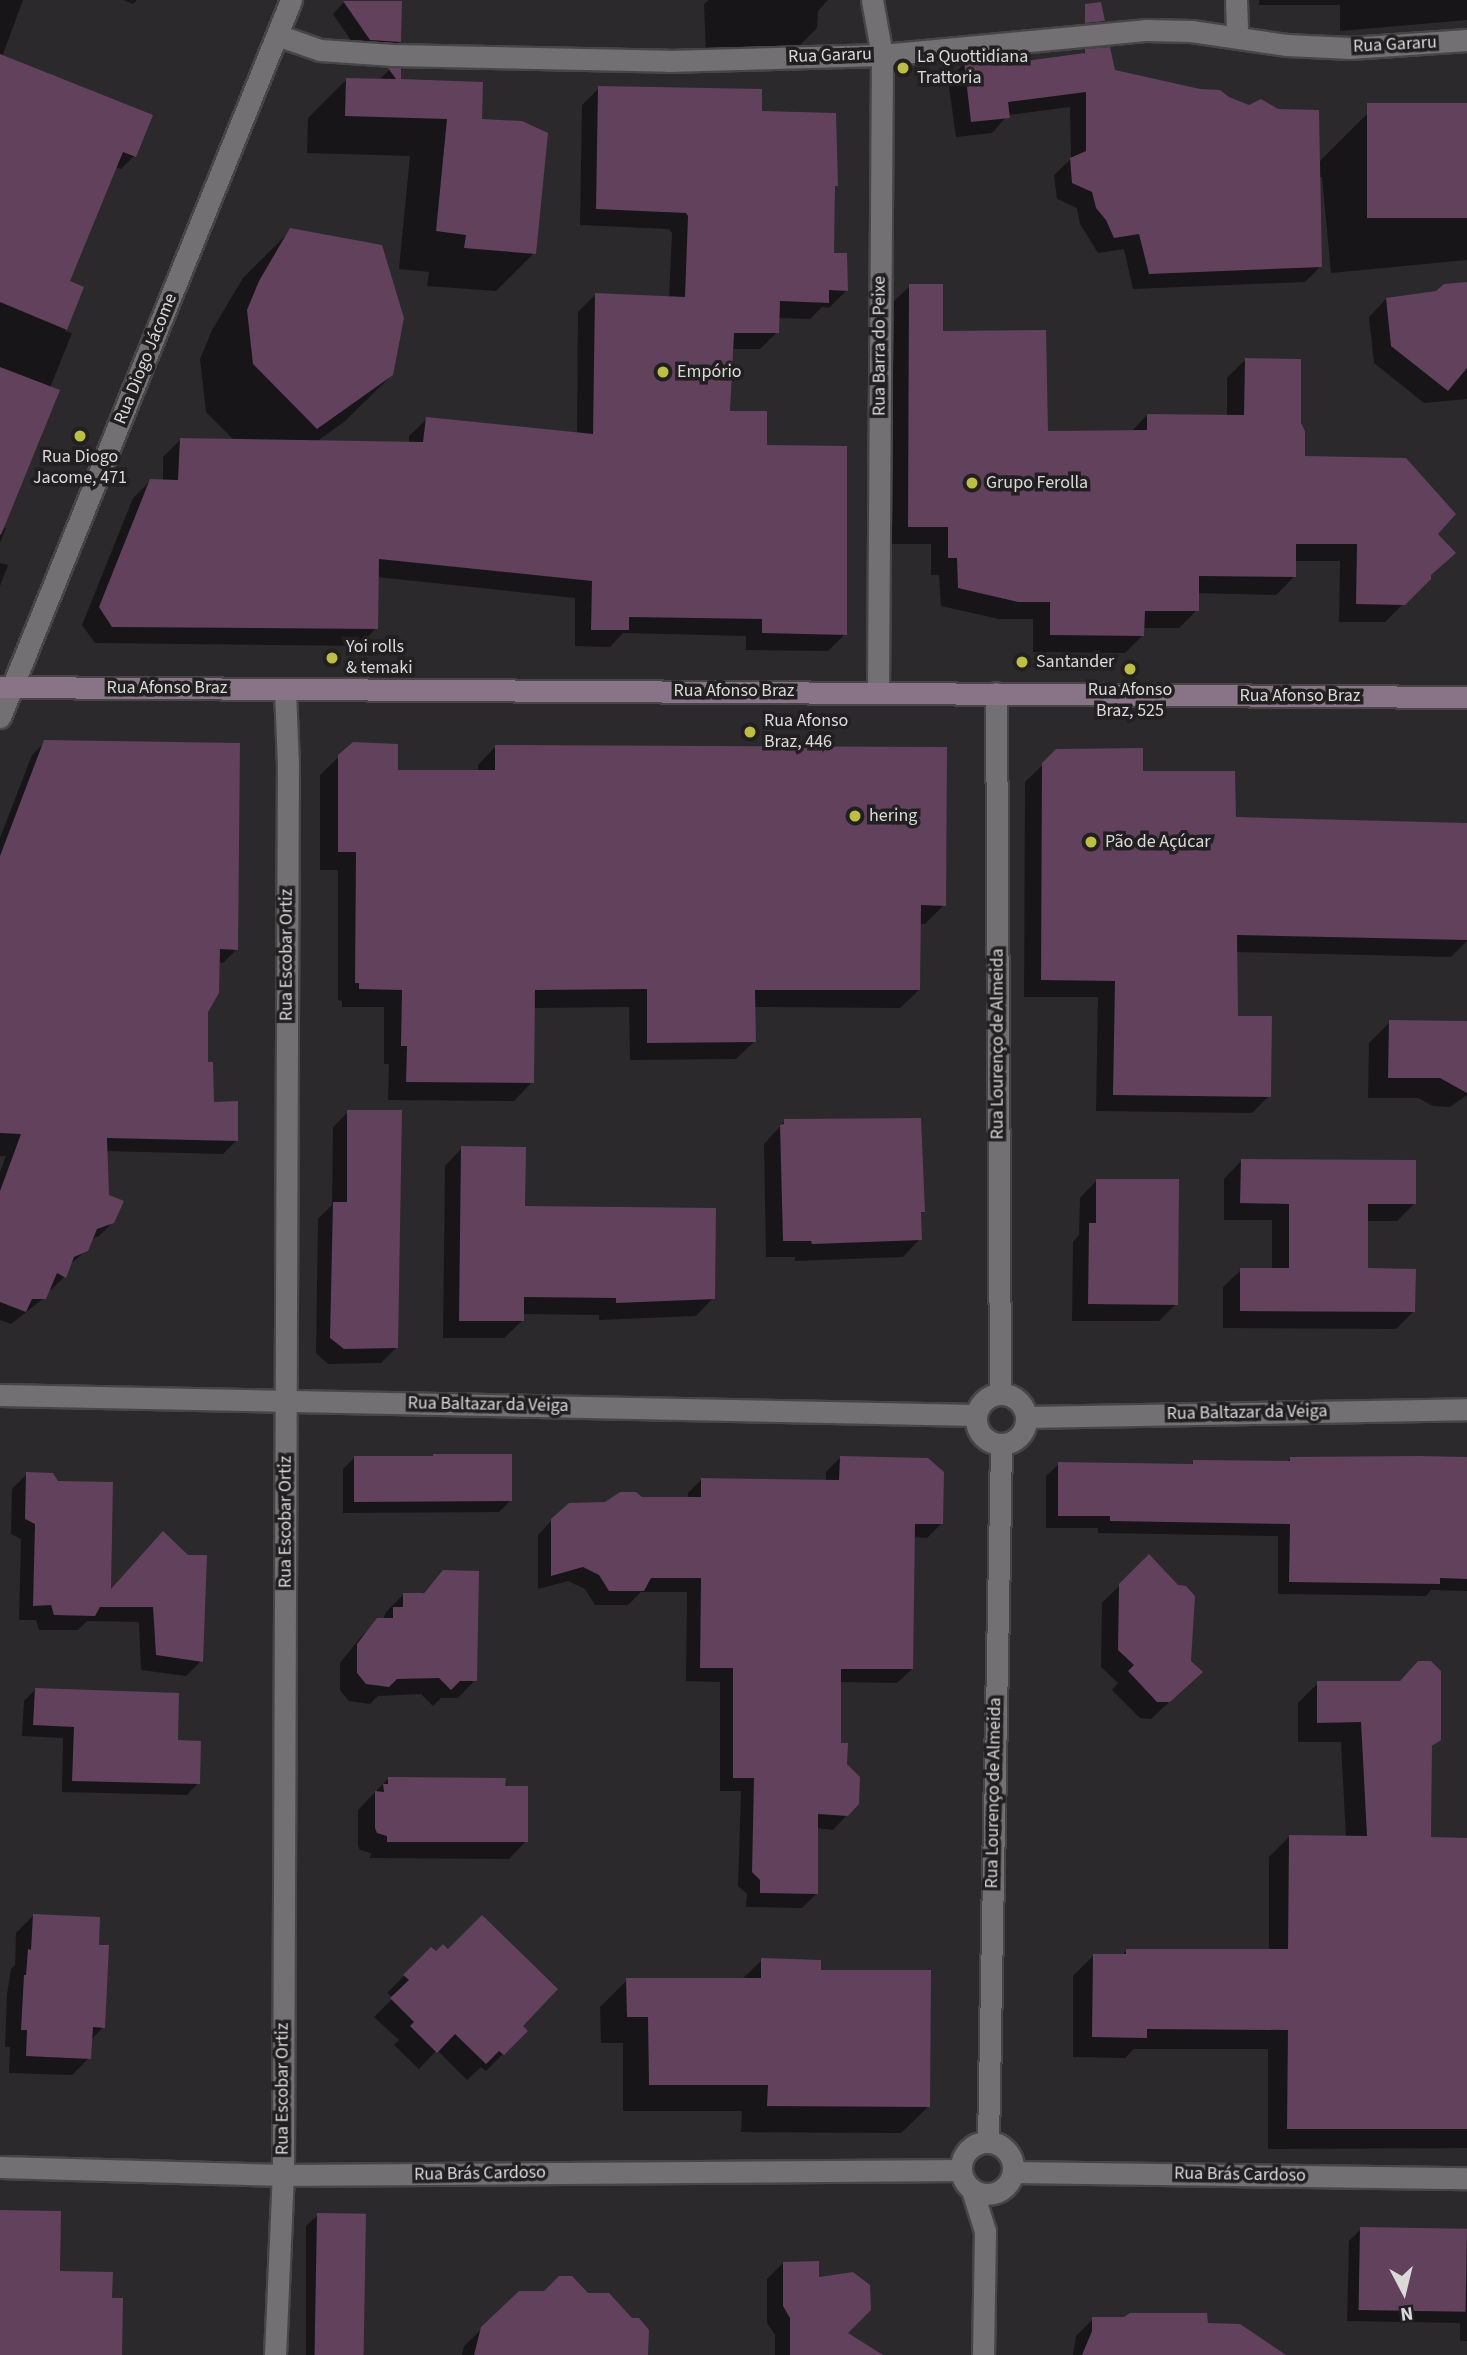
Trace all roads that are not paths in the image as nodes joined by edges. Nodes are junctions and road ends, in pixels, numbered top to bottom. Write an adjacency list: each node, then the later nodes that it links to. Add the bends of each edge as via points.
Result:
1 (291, 0): 4 (street, Rua Diogo Jácome)
2 (872, 0): 7 (street, Rua Barra do Peixe)
3 (1236, 0): 5 (street)
4 (277, 35): 7 (street, Rua Gararu, via 320,50 393,55 668,61); 8 (street, Rua Diogo Jácome)
5 (1237, 36): 6 (street, Rua Gararu, via 1287,45 1350,48); 7 (street, Rua Gararu, via 1145,30)
6 (1467, 40)
7 (882, 55): 10 (street, Rua Barra do Peixe)
8 (6, 687): 9 (street, Rua Afonso Braz); 13 (street, Rua Diogo Jácome)
9 (285, 689): 10 (street, Rua Afonso Braz); 16 (street, Rua Escobar Ortiz)
10 (878, 692): 11 (street, Rua Afonso Braz)
11 (996, 693): 12 (street, Rua Afonso Braz); 14 (street, Rua Lourenço de Almeida)
12 (1467, 697)
13 (0, 717)
14 (1000, 1394): 18 (street, via 988,1397); 19 (street, via 1022,1405)
15 (0, 1395): 16 (street, Rua Baltazar da Veiga)
16 (286, 1401): 18 (street, Rua Baltazar da Veiga); 24 (street, Rua Escobar Ortiz)
17 (1467, 1409): 19 (street, Rua Baltazar da Veiga)
18 (976, 1415): 20 (street, via 977,1429)
19 (1026, 1417): 20 (street, via 1024,1430 1014,1441)
20 (1000, 1445): 21 (street, Rua Lourenço de Almeida)
21 (988, 2142): 23 (street, via 974,2145 964,2156); 26 (street, via 1002,2147 1011,2158)
22 (0, 2167): 24 (street, Rua Brás Cardoso)
23 (961, 2170): 24 (street, Rua Brás Cardoso); 27 (street)
24 (283, 2175): 29 (street, Rua Escobar Ortiz)
25 (1467, 2178): 26 (street, Rua Brás Cardoso)
26 (1010, 2179): 27 (street, via 996,2193); 28 (street)
27 (972, 2190): 28 (street)
28 (985, 2231): 30 (street)
29 (275, 2355)
30 (983, 2355)

